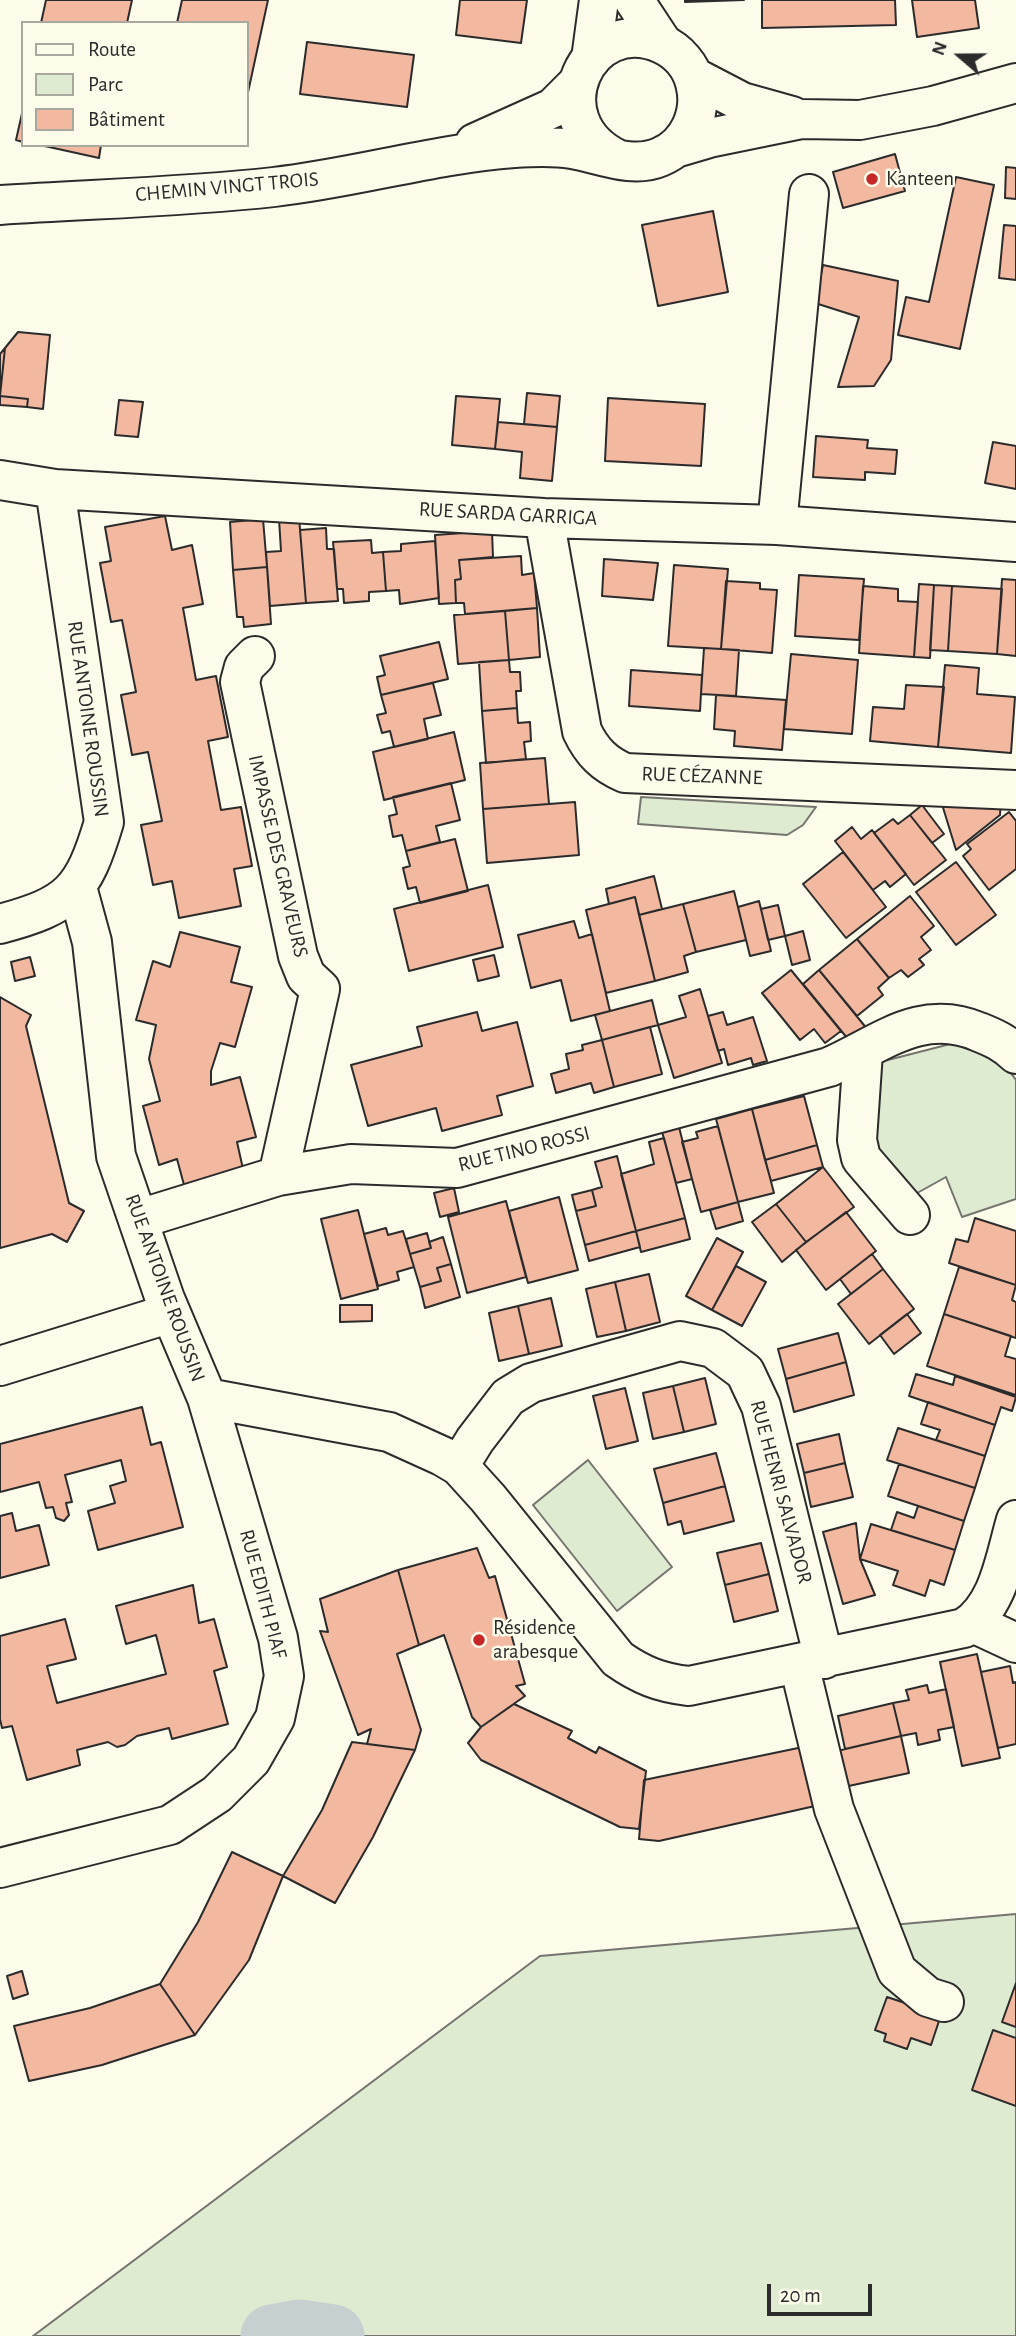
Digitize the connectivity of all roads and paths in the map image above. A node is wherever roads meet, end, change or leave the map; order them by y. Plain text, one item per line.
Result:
1 (599, 0) edge
2 (635, 0) edge
3 (663, 44) junction
4 (584, 71) junction
5 (694, 77) junction
6 (1016, 83) edge
7 (803, 119) junction
8 (675, 148) junction
9 (451, 154) junction
10 (617, 159) junction
11 (809, 194) dead end
12 (0, 205) edge
13 (0, 480) edge
14 (55, 489) junction
15 (544, 517) junction
16 (777, 525) junction
17 (1016, 542) edge
18 (255, 656) dead end
19 (1016, 790) edge
20 (77, 887) junction
21 (0, 924) edge
22 (863, 1052) junction
23 (1016, 1054) edge
24 (278, 1177) junction
25 (910, 1215) dead end
26 (139, 1219) junction
27 (171, 1313) junction
28 (0, 1366) edge
29 (207, 1398) junction
30 (459, 1466) junction
31 (1016, 1520) edge
32 (973, 1623) junction
33 (1016, 1643) edge
34 (812, 1661) junction
35 (0, 1868) edge
36 (944, 2002) dead end

1 - 4 street
2 - 3 street
3 - 4 street, CHEMIN VINGT TROIS
3 - 5 street, CHEMIN VINGT TROIS
4 - 9 street, CHEMIN VINGT TROIS
4 - 10 street
5 - 7 street, CHEMIN VINGT TROIS
5 - 8 street
6 - 7 street, CHEMIN VINGT TROIS
7 - 8 street, CHEMIN VINGT TROIS
8 - 10 street, CHEMIN VINGT TROIS
9 - 10 street, CHEMIN VINGT TROIS
9 - 12 street, CHEMIN VINGT TROIS
11 - 16 street
13 - 14 street, RUE SARDA GARRIGA
14 - 15 street, RUE SARDA GARRIGA
14 - 20 street, RUE ANTOINE ROUSSIN
15 - 16 street, RUE SARDA GARRIGA
15 - 19 street, RUE CÉZANNE
16 - 17 street, RUE SARDA GARRIGA
18 - 24 street, IMPASSE DES GRAVEURS
20 - 21 street
20 - 26 street, RUE ANTOINE ROUSSIN
22 - 23 street, RUE TINO ROSSI
22 - 24 street, RUE TINO ROSSI
22 - 25 street
24 - 26 street, RUE TINO ROSSI
26 - 27 street, RUE ANTOINE ROUSSIN
27 - 28 street
27 - 29 street, RUE ANTOINE ROUSSIN
29 - 30 street, RUE ANTOINE ROUSSIN
29 - 35 street, RUE EDITH PIAF
30 - 34 street, RUE ANTOINE ROUSSIN
30 - 34 street, RUE HENRI SALVADOR
31 - 32 street
32 - 33 street
32 - 34 street, RUE ANTOINE ROUSSIN
34 - 36 street

